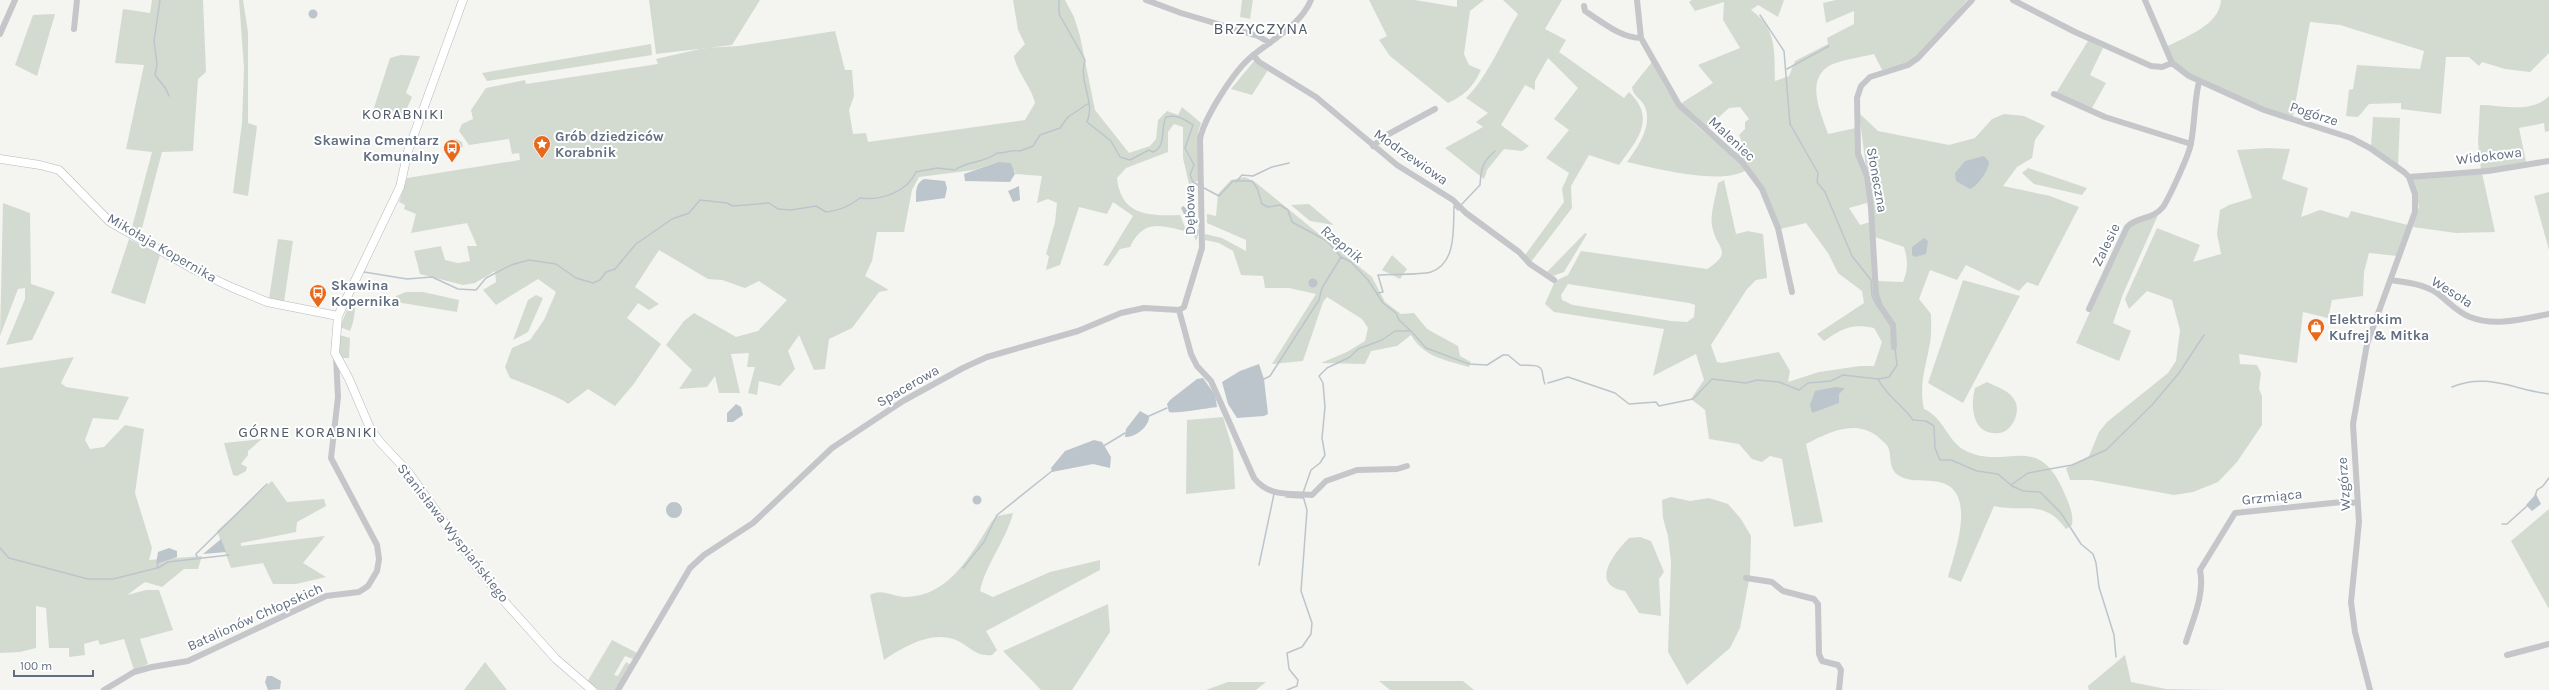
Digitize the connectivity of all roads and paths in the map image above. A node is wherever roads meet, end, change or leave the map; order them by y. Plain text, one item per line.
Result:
1 (15, 0) edge
2 (77, 0) edge
3 (463, 0) edge
4 (1146, 0) edge
5 (1311, 0) edge
6 (1637, 0) edge
7 (1972, 0) edge
8 (2013, 0) edge
9 (2145, 0) edge
10 (1584, 6) dead end
11 (74, 29) dead end
12 (0, 34) edge
13 (1641, 38) junction
14 (1270, 43) junction
15 (1253, 55) junction
16 (2172, 63) junction
17 (2199, 82) junction
18 (2054, 94) dead end
19 (1435, 109) dead end
20 (2191, 144) junction
21 (1373, 146) junction
22 (0, 159) edge
23 (2549, 162) edge
24 (2409, 177) junction
25 (1554, 280) dead end
26 (2390, 280) junction
27 (1792, 292) dead end
28 (2089, 309) dead end
29 (1179, 310) junction
30 (2549, 314) edge
31 (338, 316) junction
32 (1894, 347) dead end
33 (336, 357) junction
34 (1407, 466) dead end
35 (2358, 503) junction
36 (1746, 578) dead end
37 (2186, 642) dead end
38 (2549, 644) edge
39 (2507, 655) dead end
40 (104, 690) edge
41 (592, 690) edge
42 (618, 690) edge
43 (1839, 690) edge
44 (2370, 690) edge

1 - 12 street
2 - 11 street
3 - 31 street, Stanisława Wyspiańskiego
4 - 14 street
5 - 14 street, Dębowa
6 - 13 street
7 - 32 street, Słoneczna
8 - 16 street
9 - 16 street
10 - 13 street
13 - 27 street, Maleniec
14 - 15 street, Dębowa
15 - 21 street, Modrzewiowa
15 - 29 street, Dębowa
16 - 17 street, Pogórze
17 - 20 street, Zalesie
17 - 24 street, Pogórze
18 - 20 street
19 - 21 street
20 - 28 street, Zalesie
21 - 25 street, Modrzewiowa
22 - 31 street, Mikołaja Kopernika
23 - 24 street, Widokowa
24 - 26 street
26 - 30 street, Wesoła
26 - 35 street, Wzgórze
29 - 34 street
29 - 42 street, Spacerowa
31 - 33 street, Stanisława Wyspiańskiego
33 - 40 street, Batalionów Chłopskich
33 - 41 street, Stanisława Wyspiańskiego
35 - 37 street, Grzmiąca
35 - 44 street, Wzgórze
36 - 43 street
38 - 39 street

